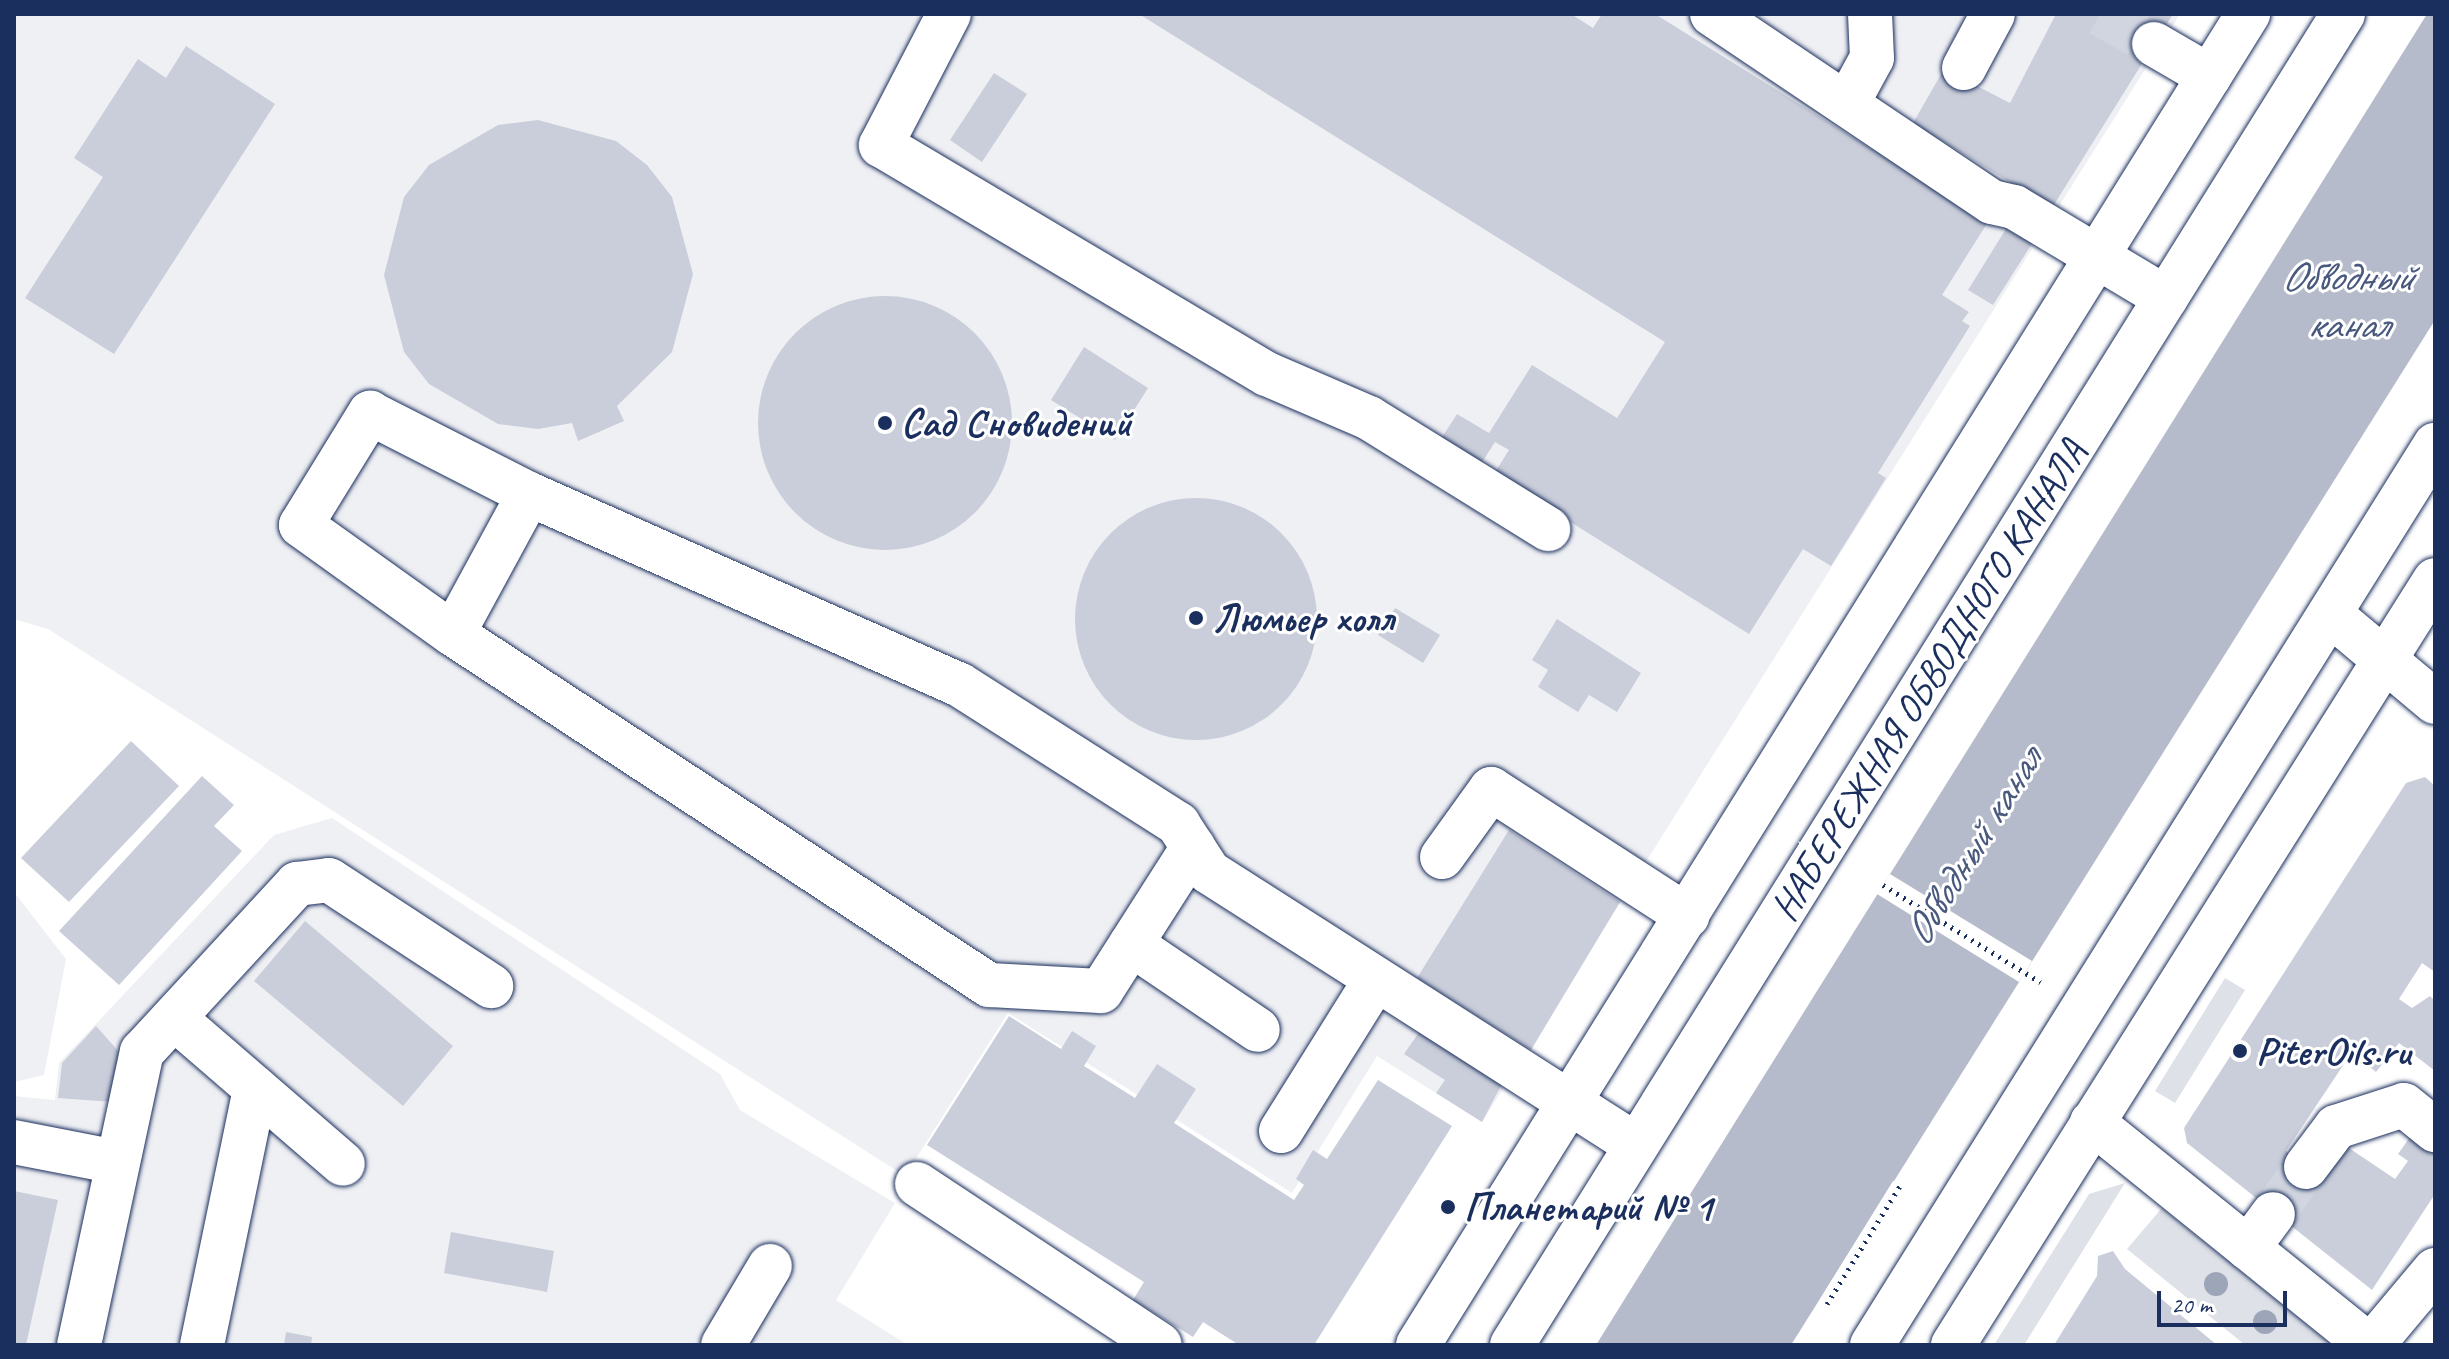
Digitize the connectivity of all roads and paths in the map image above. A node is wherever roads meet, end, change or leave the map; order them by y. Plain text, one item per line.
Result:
1 (949, 14) edge
2 (1712, 14) edge
3 (1870, 14) edge
4 (1993, 14) edge
5 (2248, 14) edge
6 (2343, 14) edge
7 (2154, 44) tunnel mouth
8 (1964, 68) dead end
9 (2209, 76) junction
10 (1847, 104) junction
11 (2097, 256) junction
12 (2166, 298) junction
13 (2435, 445) edge
14 (529, 494) junction
15 (1548, 529) dead end
16 (2435, 580) edge
17 (2330, 614) junction
18 (453, 634) junction
19 (2385, 660) junction
20 (2435, 702) edge
21 (1193, 847) junction
22 (1442, 857) dead end
23 (1883, 885) dead end
24 (1687, 916) junction
25 (1131, 944) junction
26 (1374, 982) junction
27 (2040, 982) dead end
28 (491, 986) dead end
29 (174, 1018) junction
30 (1258, 1030) dead end
31 (255, 1088) junction
32 (1567, 1103) junction
33 (2092, 1122) junction
34 (2435, 1130) edge
35 (1281, 1131) dead end
36 (14, 1142) edge
37 (1636, 1145) junction
38 (117, 1162) junction
39 (343, 1164) dead end
40 (2306, 1167) tunnel mouth
41 (917, 1184) dead end
42 (1900, 1186) dead end
43 (770, 1266) dead end
44 (2435, 1270) edge
45 (1827, 1304) dead end
46 (79, 1345) edge
47 (202, 1345) edge
48 (723, 1345) edge
49 (1160, 1345) edge
50 (1418, 1345) edge
51 (1512, 1345) edge
52 (1872, 1345) edge
53 (1953, 1345) edge
54 (2370, 1345) edge

1 - 15 main road
2 - 10 main road
3 - 10 main road
4 - 8 main road
5 - 9 main road, НАБЕРЕЖНАЯ ОБВОДНОГО КАНАЛА
6 - 12 main road, НАБЕРЕЖНАЯ ОБВОДНОГО КАНАЛА
7 - 9 main road
9 - 11 main road, НАБЕРЕЖНАЯ ОБВОДНОГО КАНАЛА
10 - 11 main road
11 - 12 main road
11 - 24 main road, НАБЕРЕЖНАЯ ОБВОДНОГО КАНАЛА
12 - 37 main road, НАБЕРЕЖНАЯ ОБВОДНОГО КАНАЛА
13 - 17 main road
14 - 18 main road
14 - 18 main road
14 - 21 main road
16 - 19 main road
17 - 19 main road
17 - 52 main road
18 - 25 main road
19 - 20 main road
19 - 33 main road
21 - 25 main road
21 - 26 main road
22 - 24 main road
23 - 27 path
24 - 32 main road, НАБЕРЕЖНАЯ ОБВОДНОГО КАНАЛА
25 - 30 main road
26 - 32 main road
26 - 35 main road
28 - 29 main road
29 - 31 main road
29 - 38 main road
31 - 39 main road
31 - 47 main road
32 - 37 main road
32 - 50 main road, НАБЕРЕЖНАЯ ОБВОДНОГО КАНАЛА
33 - 53 main road
33 - 54 main road
34 - 40 main road
36 - 38 main road
37 - 51 main road, НАБЕРЕЖНАЯ ОБВОДНОГО КАНАЛА
38 - 46 main road
41 - 49 main road
42 - 45 path
43 - 48 main road
44 - 54 main road

